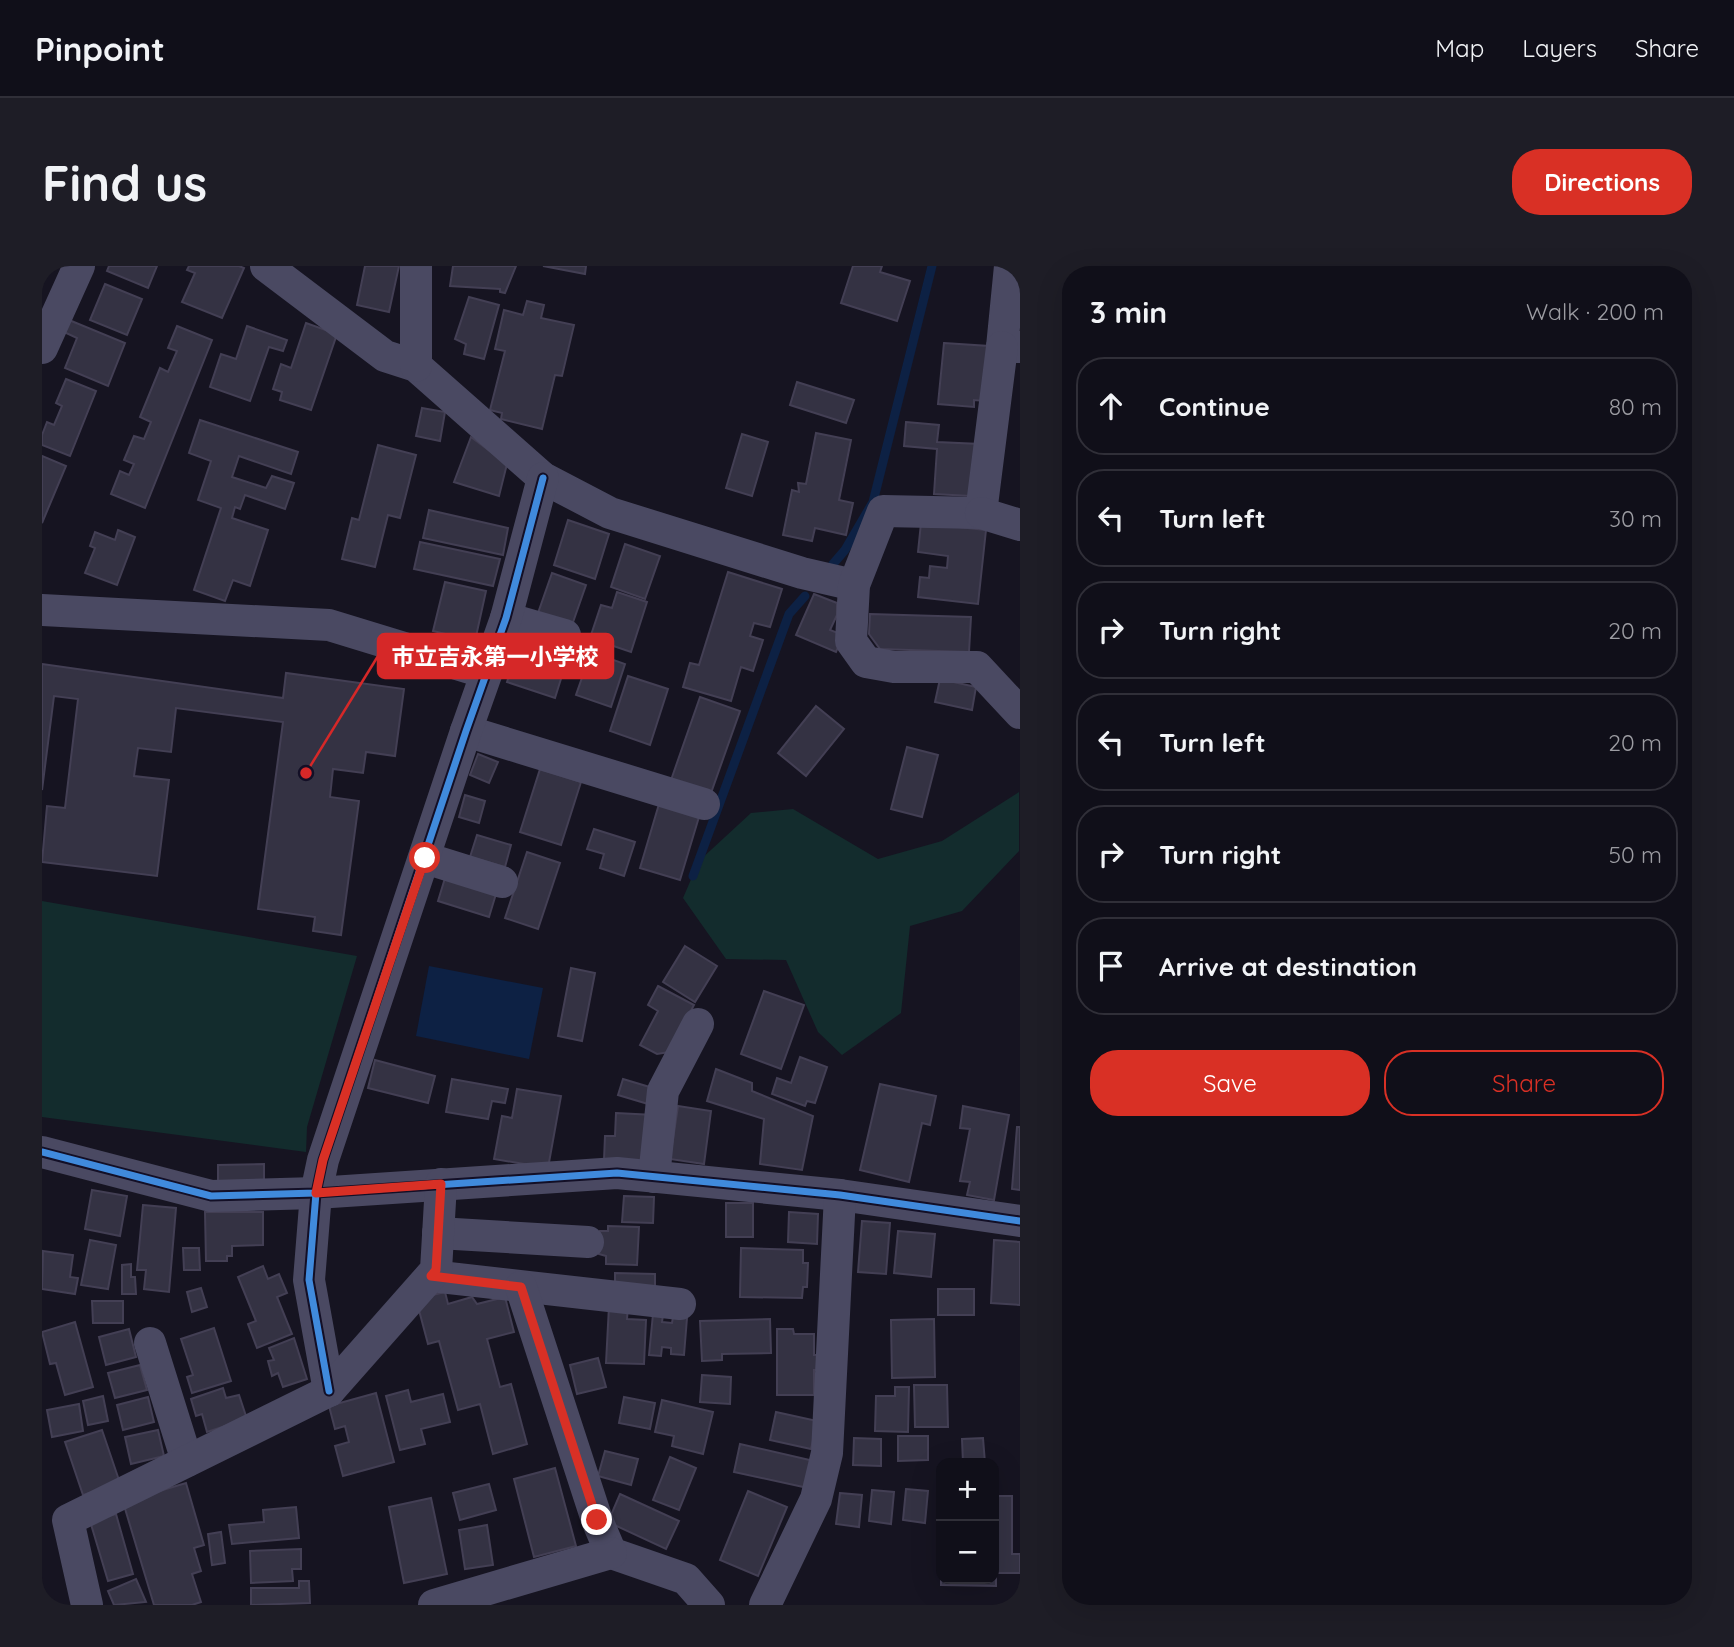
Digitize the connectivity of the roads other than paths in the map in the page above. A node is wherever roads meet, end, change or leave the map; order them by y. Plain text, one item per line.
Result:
1 (79, 266) edge
2 (266, 266) edge
3 (416, 266) edge
4 (1010, 266) edge
5 (1011, 347) edge
6 (42, 348) edge
7 (416, 366) junction
8 (542, 478) junction
9 (981, 513) junction
10 (1020, 526) edge
11 (829, 579) junction
12 (42, 610) edge
13 (506, 618) junction
14 (565, 635) dead end
15 (486, 673) junction
16 (1020, 713) edge
17 (466, 731) junction
18 (704, 804) dead end
19 (425, 858) junction
20 (502, 882) dead end
21 (698, 1024) dead end
22 (42, 1152) edge
23 (654, 1177) junction
24 (441, 1184) junction
25 (316, 1193) junction
26 (840, 1195) junction
27 (1020, 1221) edge
28 (438, 1233) junction
29 (588, 1242) dead end
30 (431, 1276) junction
31 (521, 1287) junction
32 (680, 1304) dead end
33 (150, 1343) dead end
34 (329, 1391) junction
35 (187, 1461) junction
36 (55, 1520) edge
37 (611, 1553) junction
38 (87, 1605) edge
39 (434, 1605) edge
40 (709, 1605) edge
41 (765, 1605) edge

1 - 6 street
2 - 7 street
3 - 7 street
4 - 5 street
5 - 9 street
7 - 8 street
8 - 11 street
8 - 13 street
9 - 10 street
9 - 11 street
11 - 16 street
12 - 15 street
13 - 14 street
13 - 15 street
15 - 17 street
17 - 18 street
17 - 19 street
19 - 20 street
19 - 25 street
21 - 23 street
22 - 25 street
23 - 24 street
23 - 26 street
24 - 25 street
24 - 28 street
25 - 34 street
26 - 27 street
26 - 41 street
28 - 29 street
28 - 30 street
30 - 31 street
30 - 34 street
31 - 32 street
31 - 37 street
33 - 35 street
34 - 35 street
35 - 36 street
36 - 38 street
37 - 39 street
37 - 40 street

